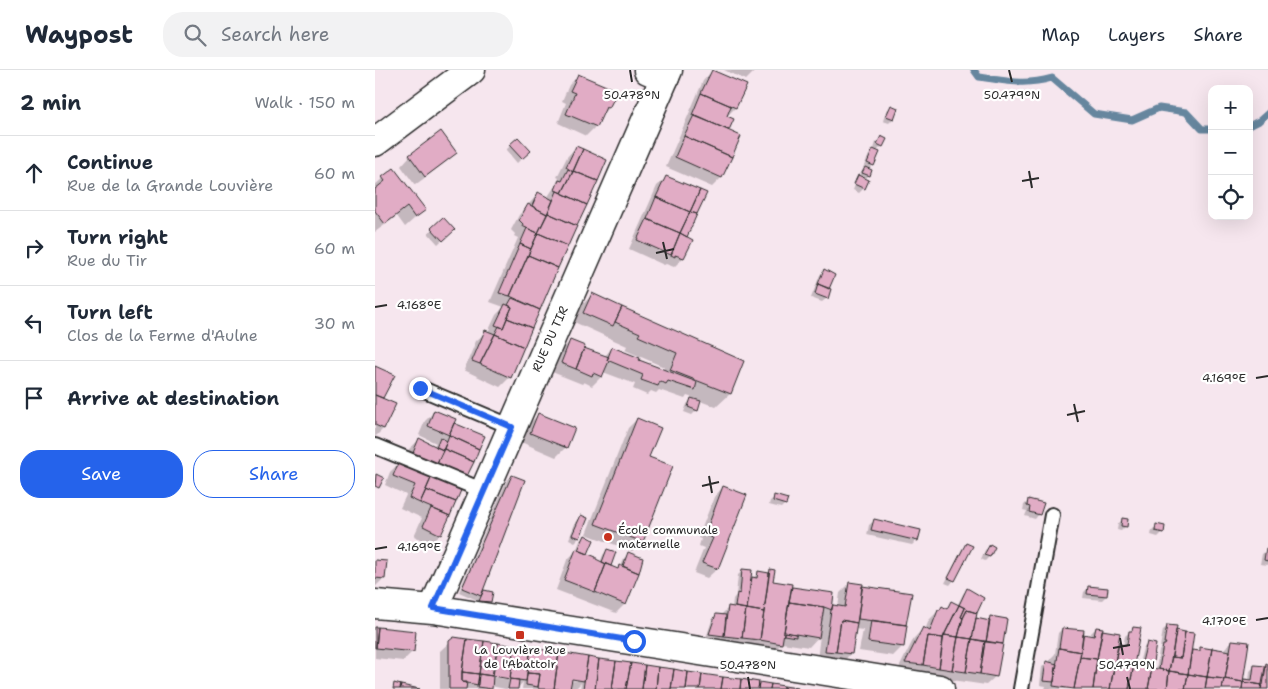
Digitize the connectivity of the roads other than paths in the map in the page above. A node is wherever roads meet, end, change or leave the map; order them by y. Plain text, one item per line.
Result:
1 (471, 70) edge
2 (660, 72) edge
3 (375, 142) edge
4 (420, 388) dead end
5 (512, 427) junction
6 (376, 449) edge
7 (484, 491) junction
8 (1053, 515) dead end
9 (375, 604) edge
10 (433, 608) junction
11 (940, 689) edge
12 (1021, 689) edge

1 - 3 main road
2 - 5 main road, RUE DU TIR
4 - 5 lane
5 - 7 main road, RUE DU TIR
6 - 7 lane
7 - 10 main road, RUE DU TIR
8 - 12 lane
9 - 10 main road
10 - 11 main road

